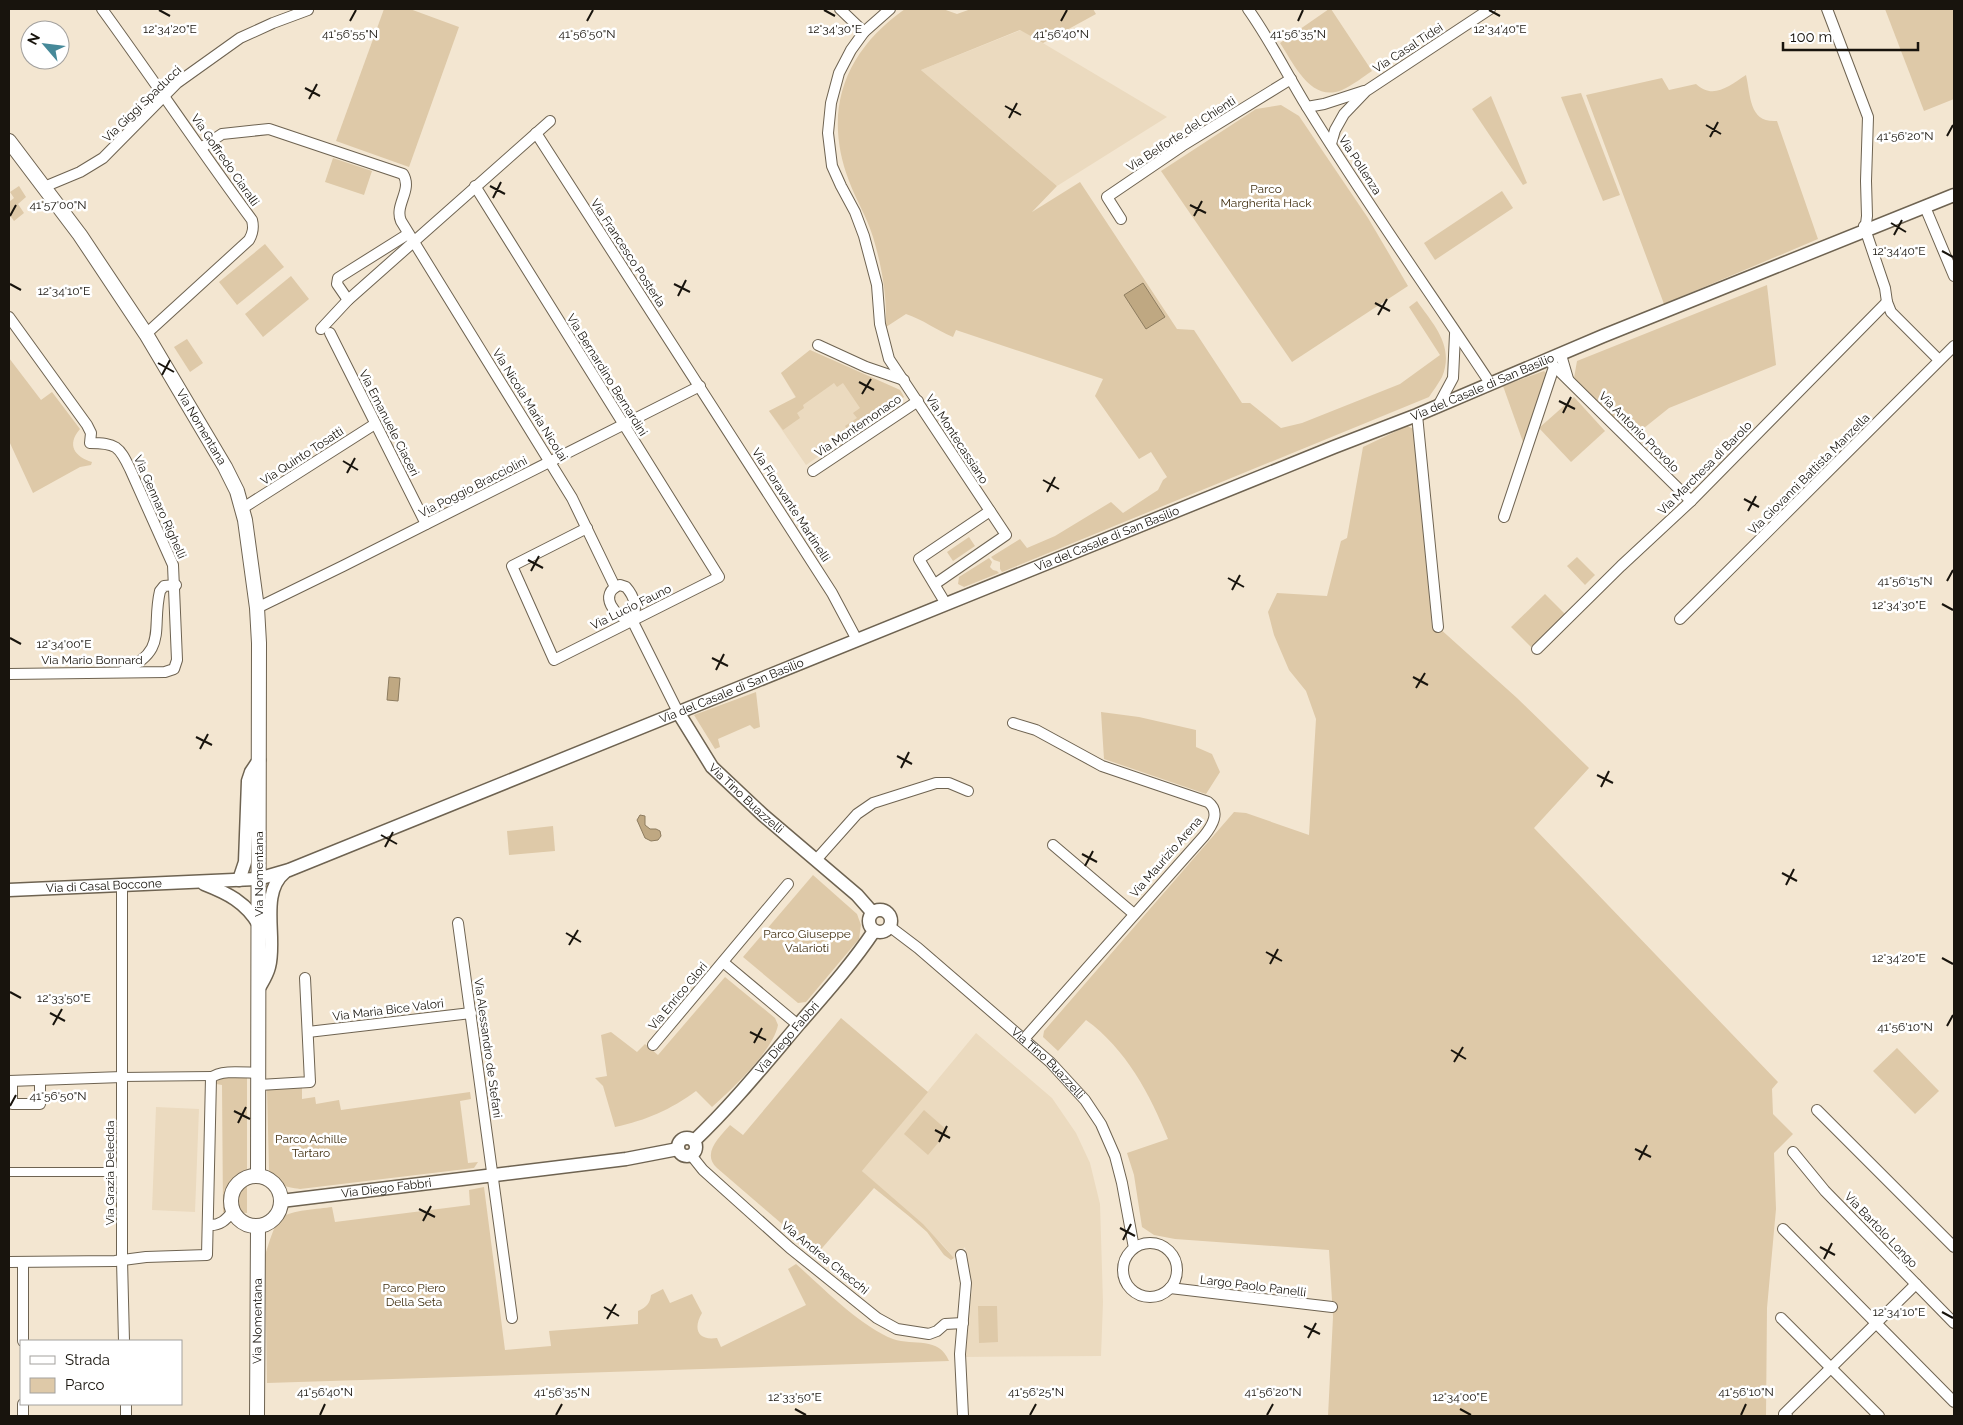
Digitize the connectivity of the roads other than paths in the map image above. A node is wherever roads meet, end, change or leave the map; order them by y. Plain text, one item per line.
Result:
1 (102, 9) edge
2 (840, 9) edge
3 (890, 9) edge
4 (1248, 9) edge
5 (1490, 9) edge
6 (1827, 9) edge
7 (308, 10) dead end
8 (864, 32) junction
9 (1291, 79) junction
10 (1366, 91) junction
11 (165, 95) junction
12 (1307, 107) junction
13 (550, 121) dead end
14 (536, 134) junction
15 (9, 141) edge
16 (1331, 144) junction
17 (201, 148) junction
18 (475, 186) junction
19 (44, 187) junction
20 (1954, 195) edge
21 (1925, 207) junction
22 (1121, 218) dead end
23 (1865, 232) junction
24 (411, 238) junction
25 (1954, 276) edge
26 (348, 300) junction
27 (1887, 302) junction
28 (9, 317) edge
29 (1455, 333) junction
30 (146, 334) junction
31 (818, 345) dead end
32 (1954, 346) edge
33 (1561, 355) junction
34 (1939, 360) junction
35 (1551, 364) junction
36 (904, 380) junction
37 (1568, 380) junction
38 (1490, 384) junction
39 (700, 386) junction
40 (918, 401) junction
41 (1438, 406) junction
42 (1417, 415) junction
43 (374, 424) junction
44 (624, 425) junction
45 (551, 462) junction
46 (813, 471) dead end
47 (1691, 502) junction
48 (243, 508) junction
49 (990, 512) junction
50 (1504, 517) dead end
51 (426, 524) junction
52 (588, 528) junction
53 (719, 577) joint
54 (935, 584) junction
55 (176, 585) junction
56 (615, 587) junction
57 (946, 604) junction
58 (257, 608) junction
59 (1680, 619) dead end
60 (632, 620) junction
61 (1438, 627) dead end
62 (857, 640) junction
63 (1538, 649) dead end
64 (174, 669) joint
65 (118, 673) junction
66 (9, 674) edge
67 (678, 712) junction
68 (1014, 723) dead end
69 (259, 760) junction
70 (968, 791) dead end
71 (1053, 845) dead end
72 (816, 860) junction
73 (285, 872) junction
74 (258, 879) junction
75 (239, 880) junction
76 (199, 882) junction
77 (788, 884) dead end
78 (122, 885) junction
79 (9, 890) edge
80 (872, 912) junction
81 (1134, 914) junction
82 (458, 923) dead end
83 (259, 925) junction
84 (889, 926) junction
85 (874, 931) junction
86 (723, 962) junction
87 (305, 978) dead end
88 (258, 988) junction
89 (470, 1013) junction
90 (798, 1025) junction
91 (308, 1032) junction
92 (1024, 1039) junction
93 (653, 1045) dead end
94 (212, 1076) junction
95 (122, 1078) junction
96 (259, 1079) junction
97 (40, 1080) junction
98 (10, 1081) edge
99 (1817, 1110) dead end
100 (694, 1141) junction
101 (678, 1149) junction
102 (1793, 1152) dead end
103 (691, 1155) junction
104 (9, 1172) edge
105 (122, 1172) junction
106 (258, 1176) junction
107 (492, 1176) junction
108 (281, 1201) junction
109 (233, 1211) junction
110 (208, 1226) junction
111 (258, 1226) junction
112 (1783, 1229) dead end
113 (1954, 1247) edge
114 (1134, 1248) junction
115 (962, 1255) dead end
116 (122, 1260) junction
117 (9, 1262) edge
118 (23, 1262) junction
119 (1916, 1284) junction
120 (1170, 1288) junction
121 (1332, 1308) dead end
122 (512, 1318) dead end
123 (1781, 1318) dead end
124 (1954, 1322) edge
125 (1877, 1323) junction
126 (963, 1324) junction
127 (23, 1340) edge
128 (124, 1340) edge
129 (1832, 1368) junction
130 (1954, 1402) edge
131 (1786, 1415) edge
132 (257, 1416) edge
133 (963, 1416) edge
134 (1879, 1416) edge

1 - 11 street, Via Goffredo Ciaralli
2 - 8 street
3 - 8 street, Via Montecassiano
4 - 9 street, Via Pollenza
5 - 10 street, Via Casal Tidei
6 - 23 street
7 - 11 street, Via Giggi Spaducci
8 - 36 street, Via Montecassiano
9 - 12 street, Via Pollenza
9 - 22 street, Via Belforte del Chienti
10 - 12 street, Via Casal Tidei
10 - 16 street, Via Casal Tidei
11 - 17 street, Via Goffredo Ciaralli
11 - 19 street, Via Giggi Spaducci
12 - 16 street, Via Pollenza
13 - 14 street
14 - 18 street
14 - 39 street, Via Francesco Posterla
15 - 19 main road, Via Nomentana
16 - 29 street, Via Pollenza
17 - 24 street, Via Nicola Maria Nicolai
17 - 30 street, Via Goffredo Ciaralli
18 - 24 street
18 - 44 street, Via Bernardino Bernardini
19 - 30 main road, Via Nomentana
20 - 21 street, Via del Casale di San Basilio
21 - 23 street, Via del Casale di San Basilio
21 - 25 street
23 - 27 street
23 - 33 street, Via del Casale di San Basilio
24 - 26 street
24 - 26 street
24 - 45 street, Via Nicola Maria Nicolai
26 - 43 street, Via Emanuele Ciaceri
27 - 34 street
27 - 47 street, Via Marchesa di Barolo
28 - 55 street, Via Gennaro Righelli
29 - 38 street, Via Pollenza
29 - 41 street
30 - 48 main road, Via Nomentana
31 - 36 street
32 - 34 street, Via Giovanni Battista Manzella
33 - 35 street, Via del Casale di San Basilio
33 - 37 street, Via Antonio Provolo
34 - 59 street, Via Giovanni Battista Manzella
35 - 37 street, Via Antonio Provolo
35 - 38 street, Via del Casale di San Basilio
35 - 50 street
36 - 40 street, Via Montecassiano
37 - 47 street, Via Antonio Provolo
38 - 41 street, Via del Casale di San Basilio
39 - 44 street, Via Poggio Bracciolini
39 - 62 street, Via Fioravante Martinelli
40 - 46 street, Via Montemonaco
40 - 49 street, Via Montecassiano
41 - 42 street, Via del Casale di San Basilio
42 - 57 street, Via del Casale di San Basilio
42 - 61 street
43 - 48 street, Via Quinto Tosatti
43 - 51 street, Via Emanuele Ciaceri
44 - 45 street, Via Poggio Bracciolini
44 - 53 street, Via Bernardino Bernardini
45 - 51 street, Via Poggio Bracciolini
45 - 52 street, Via Nicola Maria Nicolai
47 - 63 street, Via Marchesa di Barolo
48 - 58 main road, Via Nomentana
49 - 54 street, Via Montecassiano
49 - 54 street
51 - 58 street, Via Poggio Bracciolini
52 - 56 street, Via Nicola Maria Nicolai
52 - 60 street, Via Lucio Fauno
53 - 60 street, Via Lucio Fauno
54 - 57 street
55 - 64 street, Via Gennaro Righelli
55 - 65 street
56 - 60 street
56 - 60 street
57 - 62 street, Via del Casale di San Basilio
58 - 69 main road, Via Nomentana
60 - 67 street
62 - 67 street, Via del Casale di San Basilio
64 - 65 street, Via Mario Bonnard
65 - 66 street, Via Mario Bonnard
67 - 72 street, Via Tino Buazzelli
67 - 73 street, Via del Casale di San Basilio
68 - 81 street, Via Maurizio Arena
69 - 74 main road, Via Nomentana
69 - 75 street, Via Nomentana
70 - 72 street
71 - 81 street
72 - 80 street, Via Tino Buazzelli
73 - 74 street, Via del Casale di San Basilio
73 - 88 street, Via Nomentana
74 - 75 street, Via di Casal Boccone
74 - 83 main road, Via Nomentana
75 - 76 street, Via di Casal Boccone
76 - 78 street, Via di Casal Boccone
76 - 83 street, Via di Casal Boccone
77 - 86 street, Via Enrico Glori
78 - 79 street, Via di Casal Boccone
78 - 95 street, Via Grazia Deledda
80 - 84 street
80 - 85 street
81 - 92 street, Via Maurizio Arena
82 - 89 street, Via Alessandro de Stefani
83 - 88 main road, Via Nomentana
84 - 85 street
84 - 92 street, Via Tino Buazzelli
85 - 90 street, Via Diego Fabbri
86 - 90 street, Via Enrico Glori
86 - 93 street, Via Enrico Glori
87 - 91 street
88 - 96 main road, Via Nomentana
89 - 91 street, Via Maria Bice Valori
89 - 107 street, Via Alessandro de Stefani
90 - 100 street, Via Diego Fabbri
91 - 96 street
92 - 114 street, Via Tino Buazzelli
94 - 95 street
94 - 96 street
94 - 110 street
95 - 97 street
95 - 105 street, Via Grazia Deledda
96 - 106 main road, Via Nomentana
97 - 98 street
97 - 98 street
99 - 113 street
100 - 101 street
100 - 103 street
101 - 103 street
101 - 107 street, Via Diego Fabbri
102 - 119 street, Via Bartolo Longo
103 - 126 street, Via Andrea Checchi
104 - 105 street
105 - 116 street, Via Grazia Deledda
106 - 108 main road
106 - 109 main road
107 - 108 street, Via Diego Fabbri
107 - 122 street
108 - 111 main road
109 - 110 street
109 - 111 main road
110 - 116 street
111 - 132 main road, Via Nomentana
112 - 125 street
114 - 120 street
114 - 120 street, Largo Paolo Panelli
115 - 126 street
116 - 118 street
116 - 128 street, Via Grazia Deledda
117 - 118 street
118 - 127 street
119 - 124 street, Via Bartolo Longo
119 - 125 street
120 - 121 street, Largo Paolo Panelli
123 - 129 street
125 - 129 street
125 - 130 street
126 - 133 street
129 - 131 street
129 - 134 street

